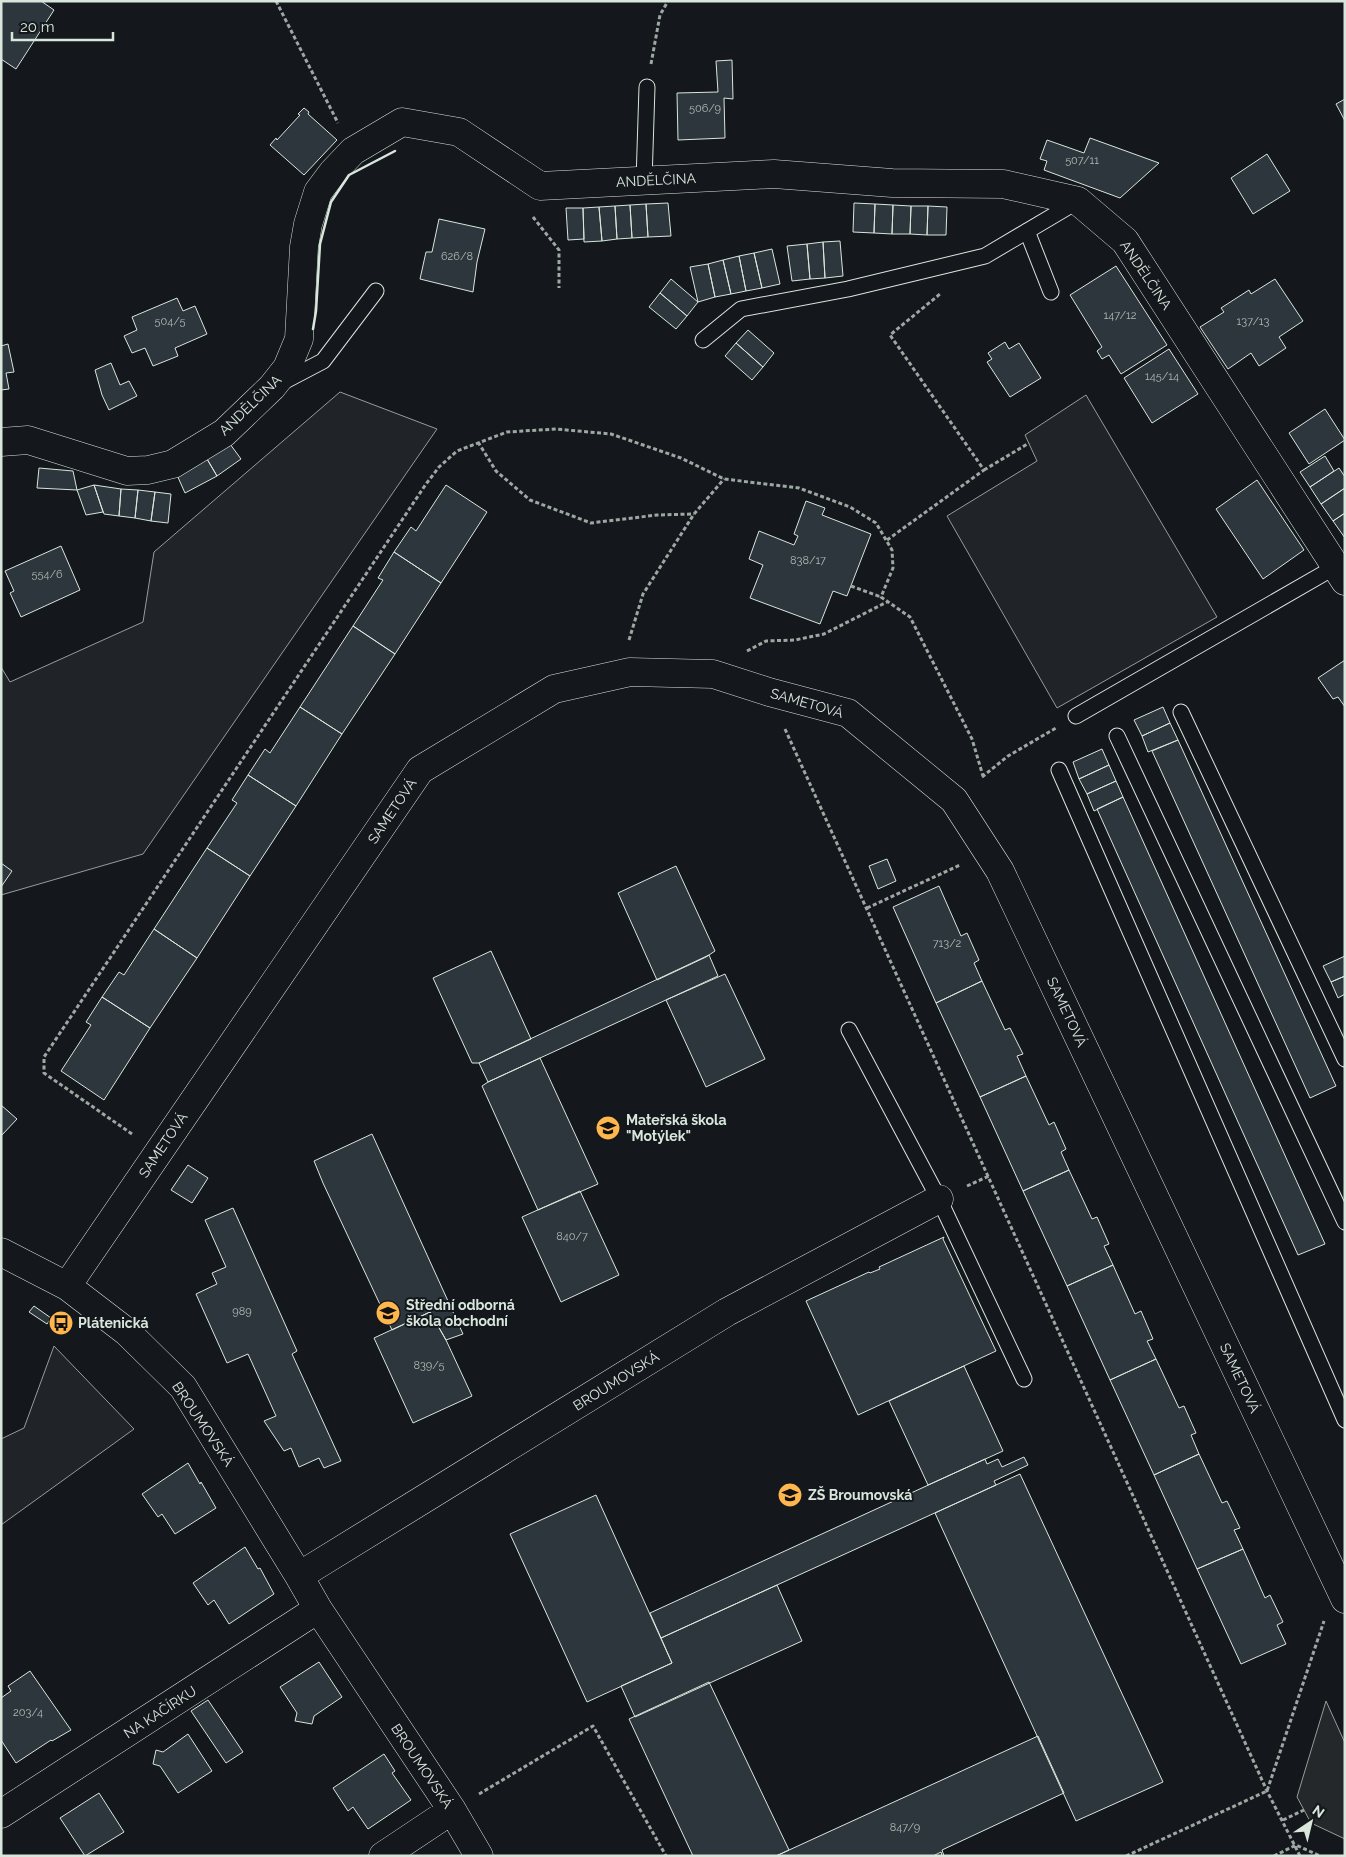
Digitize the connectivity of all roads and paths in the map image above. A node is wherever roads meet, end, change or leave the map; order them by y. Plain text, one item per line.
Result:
1 (276, 1) edge
2 (668, 1) edge
3 (647, 87) joint
4 (353, 151) junction
5 (644, 181) junction
6 (540, 186) junction
7 (1078, 201) junction
8 (1027, 231) junction
9 (559, 288) dead end
10 (376, 291) dead end
11 (1051, 292) dead end
12 (890, 336) dead end
13 (703, 340) dead end
14 (272, 387) junction
15 (1, 442) edge
16 (478, 442) junction
17 (1029, 443) dead end
18 (984, 470) junction
19 (724, 480) junction
20 (694, 514) junction
21 (887, 540) junction
22 (1340, 574) edge
23 (851, 586) dead end
24 (881, 597) junction
25 (887, 602) junction
26 (630, 672) junction
27 (736, 682) junction
28 (768, 692) junction
29 (1181, 712) dead end
30 (1076, 716) joint
31 (1118, 736) dead end
32 (1059, 770) dead end
33 (983, 776) junction
34 (954, 800) junction
35 (988, 852) junction
36 (867, 908) junction
37 (849, 1030) dead end
38 (1345, 1059) edge
39 (159, 1152) junction
40 (939, 1199) junction
41 (1345, 1222) edge
42 (1, 1252) edge
43 (67, 1286) junction
44 (1024, 1379) dead end
45 (1345, 1420) edge
46 (300, 1576) junction
47 (1341, 1591) edge
48 (318, 1609) junction
49 (1267, 1791) junction
50 (452, 1810) junction
51 (1304, 1810) dead end
52 (1, 1814) edge
53 (1283, 1820) junction
54 (1296, 1845) junction
55 (383, 1856) edge
56 (479, 1856) edge
57 (666, 1856) edge
58 (1126, 1856) edge
59 (1274, 1856) edge
60 (1300, 1856) edge
61 (1320, 1856) edge

1 - 4 path
2 - 3 path
3 - 5 lane
4 - 6 street, ANDĚLČINA
4 - 14 street, ANDĚLČINA
5 - 6 street, ANDĚLČINA
5 - 7 street, ANDĚLČINA
6 - 9 path
7 - 8 lane
7 - 22 street, ANDĚLČINA
8 - 11 lane
8 - 13 lane
10 - 14 lane
12 - 18 path
14 - 15 street, ANDĚLČINA
16 - 19 path
16 - 20 path
16 - 39 path
17 - 18 path
18 - 21 path
19 - 20 path
19 - 21 path
20 - 26 path
21 - 24 path
22 - 30 lane
23 - 24 path
24 - 25 path
25 - 27 path
25 - 33 path
26 - 27 street, SAMETOVÁ
26 - 39 street, SAMETOVÁ
27 - 28 street, SAMETOVÁ
28 - 34 street, SAMETOVÁ
28 - 36 path
29 - 38 lane
30 - 33 path
31 - 41 lane
32 - 45 lane
33 - 34 path
34 - 35 street, SAMETOVÁ
35 - 36 path
35 - 47 street, SAMETOVÁ
36 - 49 path
37 - 40 lane
39 - 43 street, SAMETOVÁ
40 - 44 lane
40 - 46 street, BROUMOVSKÁ
42 - 43 street, BROUMOVSKÁ
43 - 46 street, BROUMOVSKÁ
46 - 48 street, BROUMOVSKÁ
47 - 49 path
48 - 50 street, BROUMOVSKÁ
48 - 52 street, NA KAČÍRKU
49 - 53 path
49 - 58 path
50 - 55 street
50 - 56 street, BROUMOVSKÁ
50 - 57 path
51 - 53 path
53 - 54 path
54 - 59 path
54 - 60 path
54 - 61 path

